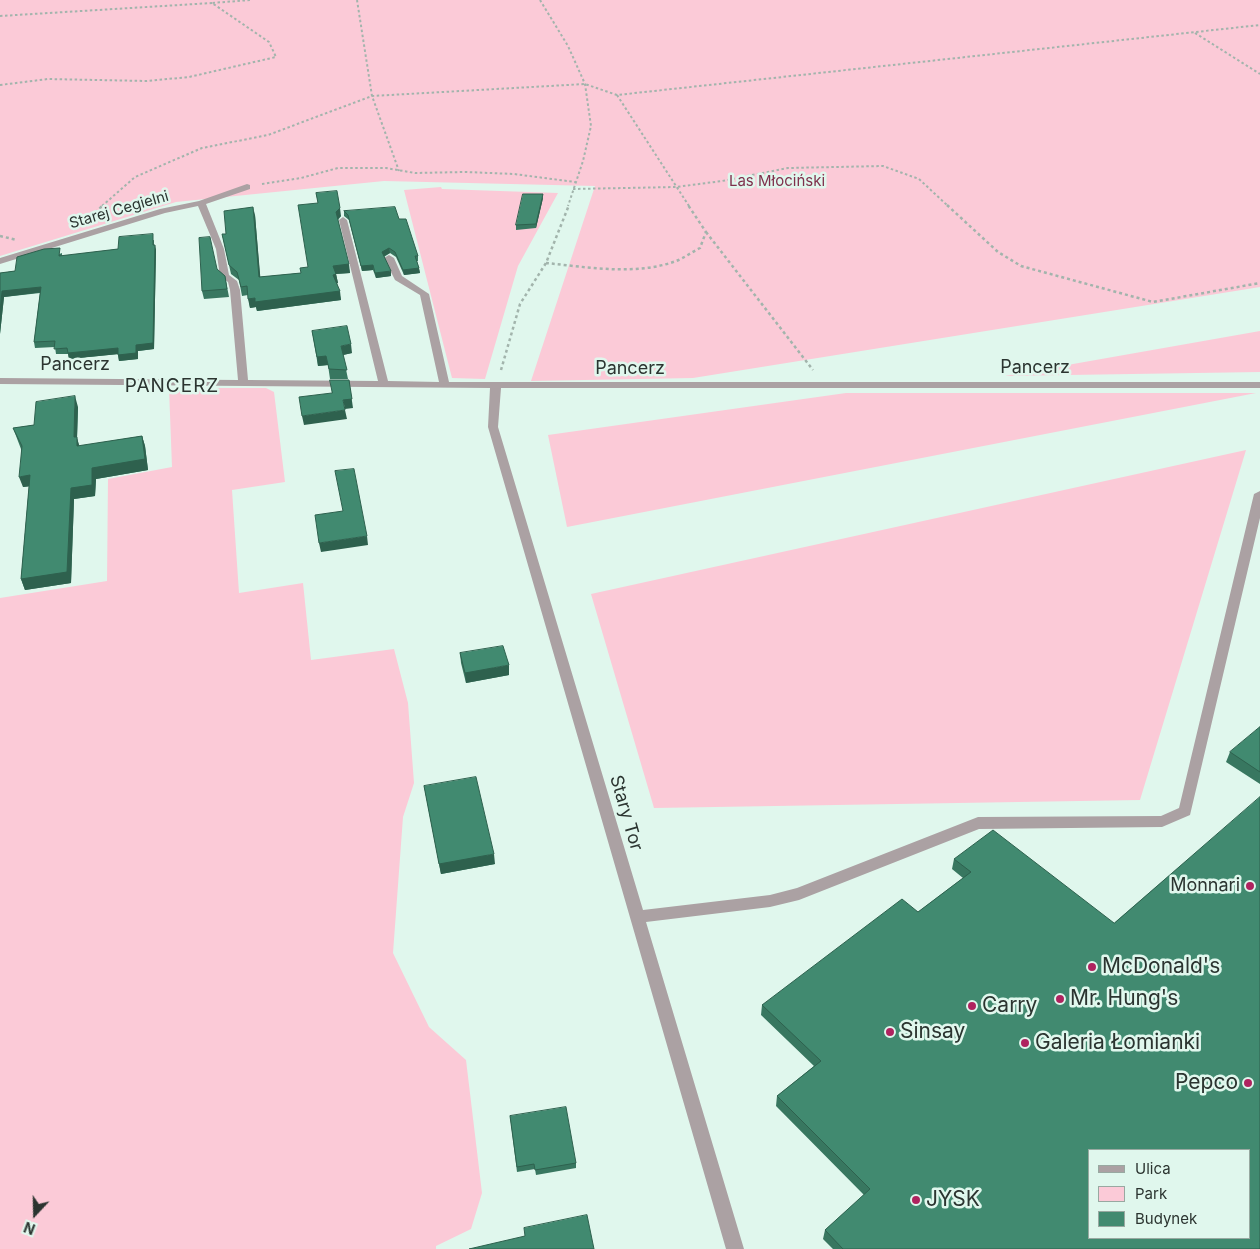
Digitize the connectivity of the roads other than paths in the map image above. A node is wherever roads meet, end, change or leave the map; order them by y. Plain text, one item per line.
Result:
1 (246, 187) road end
2 (201, 203) junction
3 (343, 220) edge
4 (388, 258) dead end
5 (0, 261) edge
6 (0, 380) edge
7 (243, 382) junction
8 (384, 384) junction
9 (445, 384) junction
10 (496, 385) junction
11 (1260, 385) edge
12 (1260, 494) edge
13 (636, 917) junction
14 (735, 1249) edge

1 - 2 street, Starej Cegielni
2 - 5 street, Starej Cegielni
2 - 7 street
3 - 8 street
4 - 9 street
6 - 7 street, Pancerz
7 - 8 street, Pancerz
8 - 9 street, Pancerz
9 - 10 street, Pancerz
10 - 11 street, Pancerz
10 - 13 street, Stary Tor
12 - 13 street
13 - 14 street, Stary Tor

